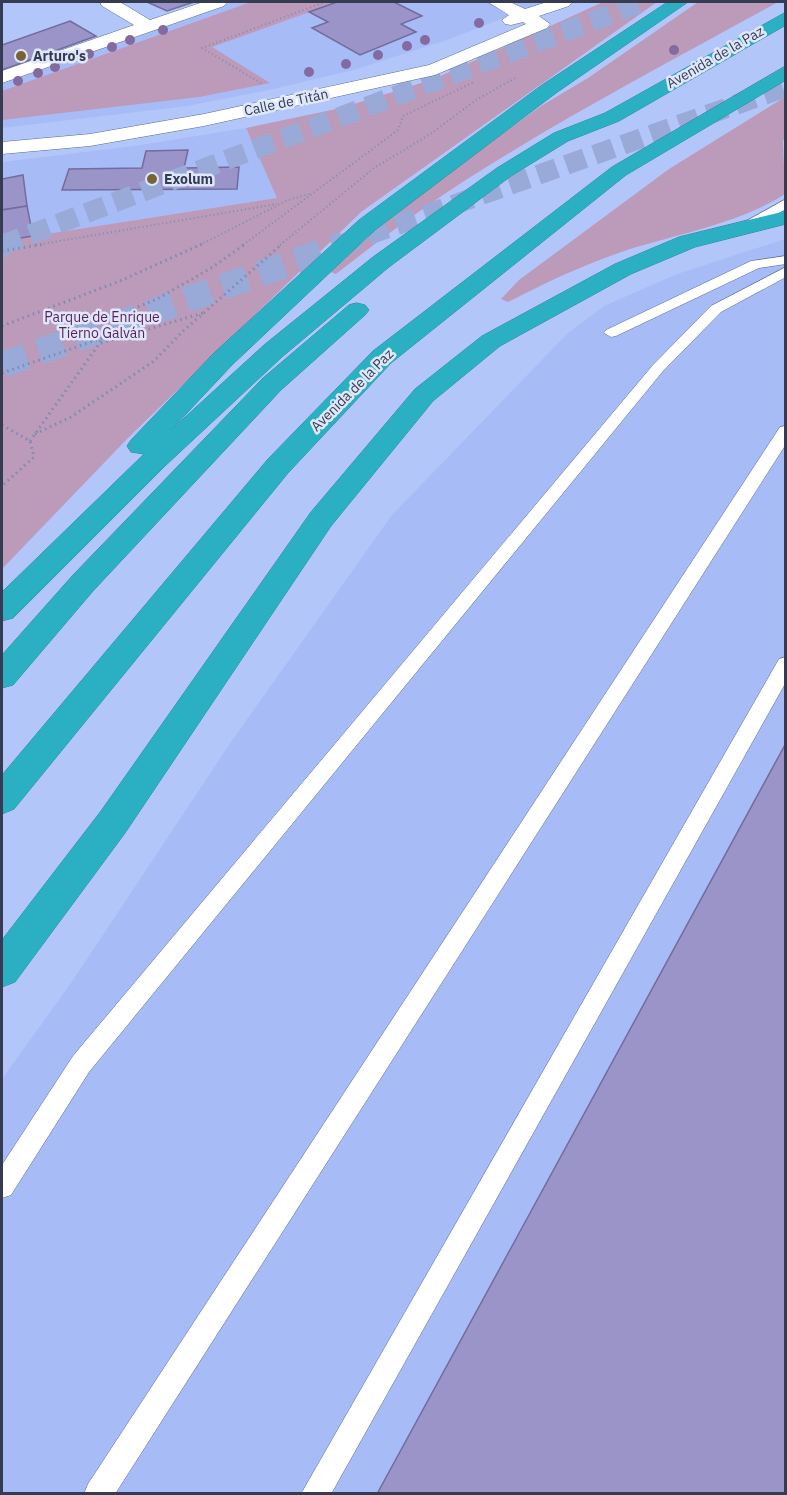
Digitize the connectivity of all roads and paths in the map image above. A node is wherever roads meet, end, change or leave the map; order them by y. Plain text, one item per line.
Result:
1 (108, 2) edge
2 (218, 2) edge
3 (325, 2) edge
4 (497, 2) edge
5 (566, 2) edge
6 (679, 2) edge
7 (523, 15) junction
8 (786, 17) edge
9 (148, 26) junction
10 (786, 72) edge
11 (520, 76) dead end
12 (2, 77) edge
13 (474, 82) dead end
14 (268, 87) dead end
15 (612, 117) junction
16 (2, 133) edge
17 (2, 148) edge
18 (313, 193) junction
19 (786, 203) edge
20 (281, 204) junction
21 (786, 217) edge
22 (741, 228) junction
23 (2, 251) edge
24 (786, 260) edge
25 (786, 270) edge
26 (204, 313) junction
27 (2, 326) edge
28 (611, 333) dead end
29 (105, 337) junction
30 (100, 344) junction
31 (2, 373) edge
32 (2, 425) edge
33 (786, 431) edge
34 (35, 434) junction
35 (30, 441) junction
36 (2, 486) edge
37 (5, 605) edge
38 (786, 664) edge
39 (2, 676) edge
40 (2, 799) edge
41 (2, 969) edge
42 (2, 1186) edge
43 (98, 1494) edge
44 (315, 1494) edge

1 - 9 street
2 - 9 street
3 - 14 path
4 - 7 street
5 - 7 street, Calle de Titán
6 - 37 highway
7 - 16 street, Calle de Titán
7 - 17 street, Calle de Titán
8 - 15 highway, Avenida de la Paz
9 - 12 street
10 - 40 highway, Avenida de la Paz
11 - 26 path
13 - 18 path
15 - 37 highway, Avenida de la Paz
15 - 39 highway
18 - 20 path
18 - 29 path
19 - 22 lane
20 - 23 path
20 - 27 path
21 - 22 highway
22 - 41 highway
24 - 28 lane
25 - 42 lane
26 - 30 path
26 - 34 path
29 - 30 path
29 - 31 path
30 - 34 path
32 - 35 path
33 - 43 lane
34 - 35 path
35 - 36 path
38 - 44 lane

